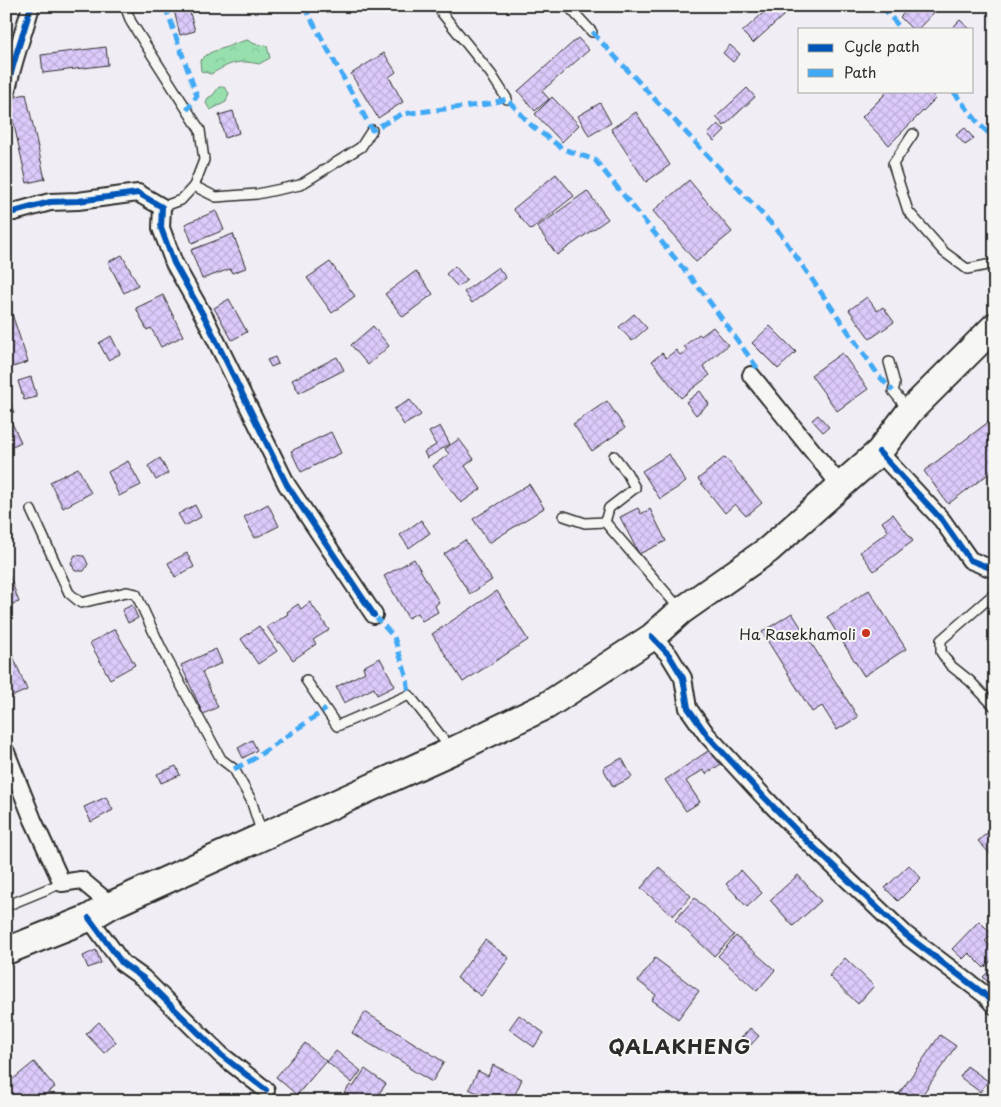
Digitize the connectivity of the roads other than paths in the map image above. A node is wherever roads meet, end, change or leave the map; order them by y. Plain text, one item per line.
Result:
1 (31, 6) edge
2 (125, 6) edge
3 (568, 6) edge
4 (441, 12) dead end
5 (592, 32) dead end
6 (6, 96) edge
7 (507, 99) dead end
8 (372, 130) dead end
9 (913, 134) dead end
10 (194, 186) junction
11 (162, 208) junction
12 (6, 212) edge
13 (995, 265) edge
14 (995, 326) edge
15 (889, 362) dead end
16 (754, 372) dead end
17 (910, 411) junction
18 (878, 452) junction
19 (614, 456) dead end
20 (840, 485) junction
21 (31, 510) dead end
22 (564, 516) dead end
23 (605, 522) junction
24 (995, 570) edge
25 (995, 593) edge
26 (681, 611) junction
27 (374, 615) dead end
28 (652, 637) junction
29 (306, 680) dead end
30 (995, 707) edge
31 (452, 751) junction
32 (6, 752) edge
33 (263, 837) junction
34 (62, 883) junction
35 (6, 906) edge
36 (100, 911) junction
37 (6, 951) edge
38 (995, 1006) edge
39 (266, 1090) dead end

1 - 6 street
2 - 10 lane
3 - 5 lane
4 - 7 lane
8 - 10 lane
9 - 13 lane
10 - 11 lane
11 - 12 street
11 - 27 street
14 - 17 main road
15 - 17 lane
16 - 20 street
17 - 18 main road
18 - 20 main road
18 - 24 street
19 - 23 lane
20 - 26 main road
21 - 33 lane
22 - 23 lane
23 - 26 lane
25 - 30 lane
26 - 28 main road
28 - 31 main road
28 - 38 street
29 - 31 lane
31 - 33 main road
32 - 34 street
33 - 36 main road
34 - 35 lane
34 - 36 street
36 - 37 main road
36 - 39 street

